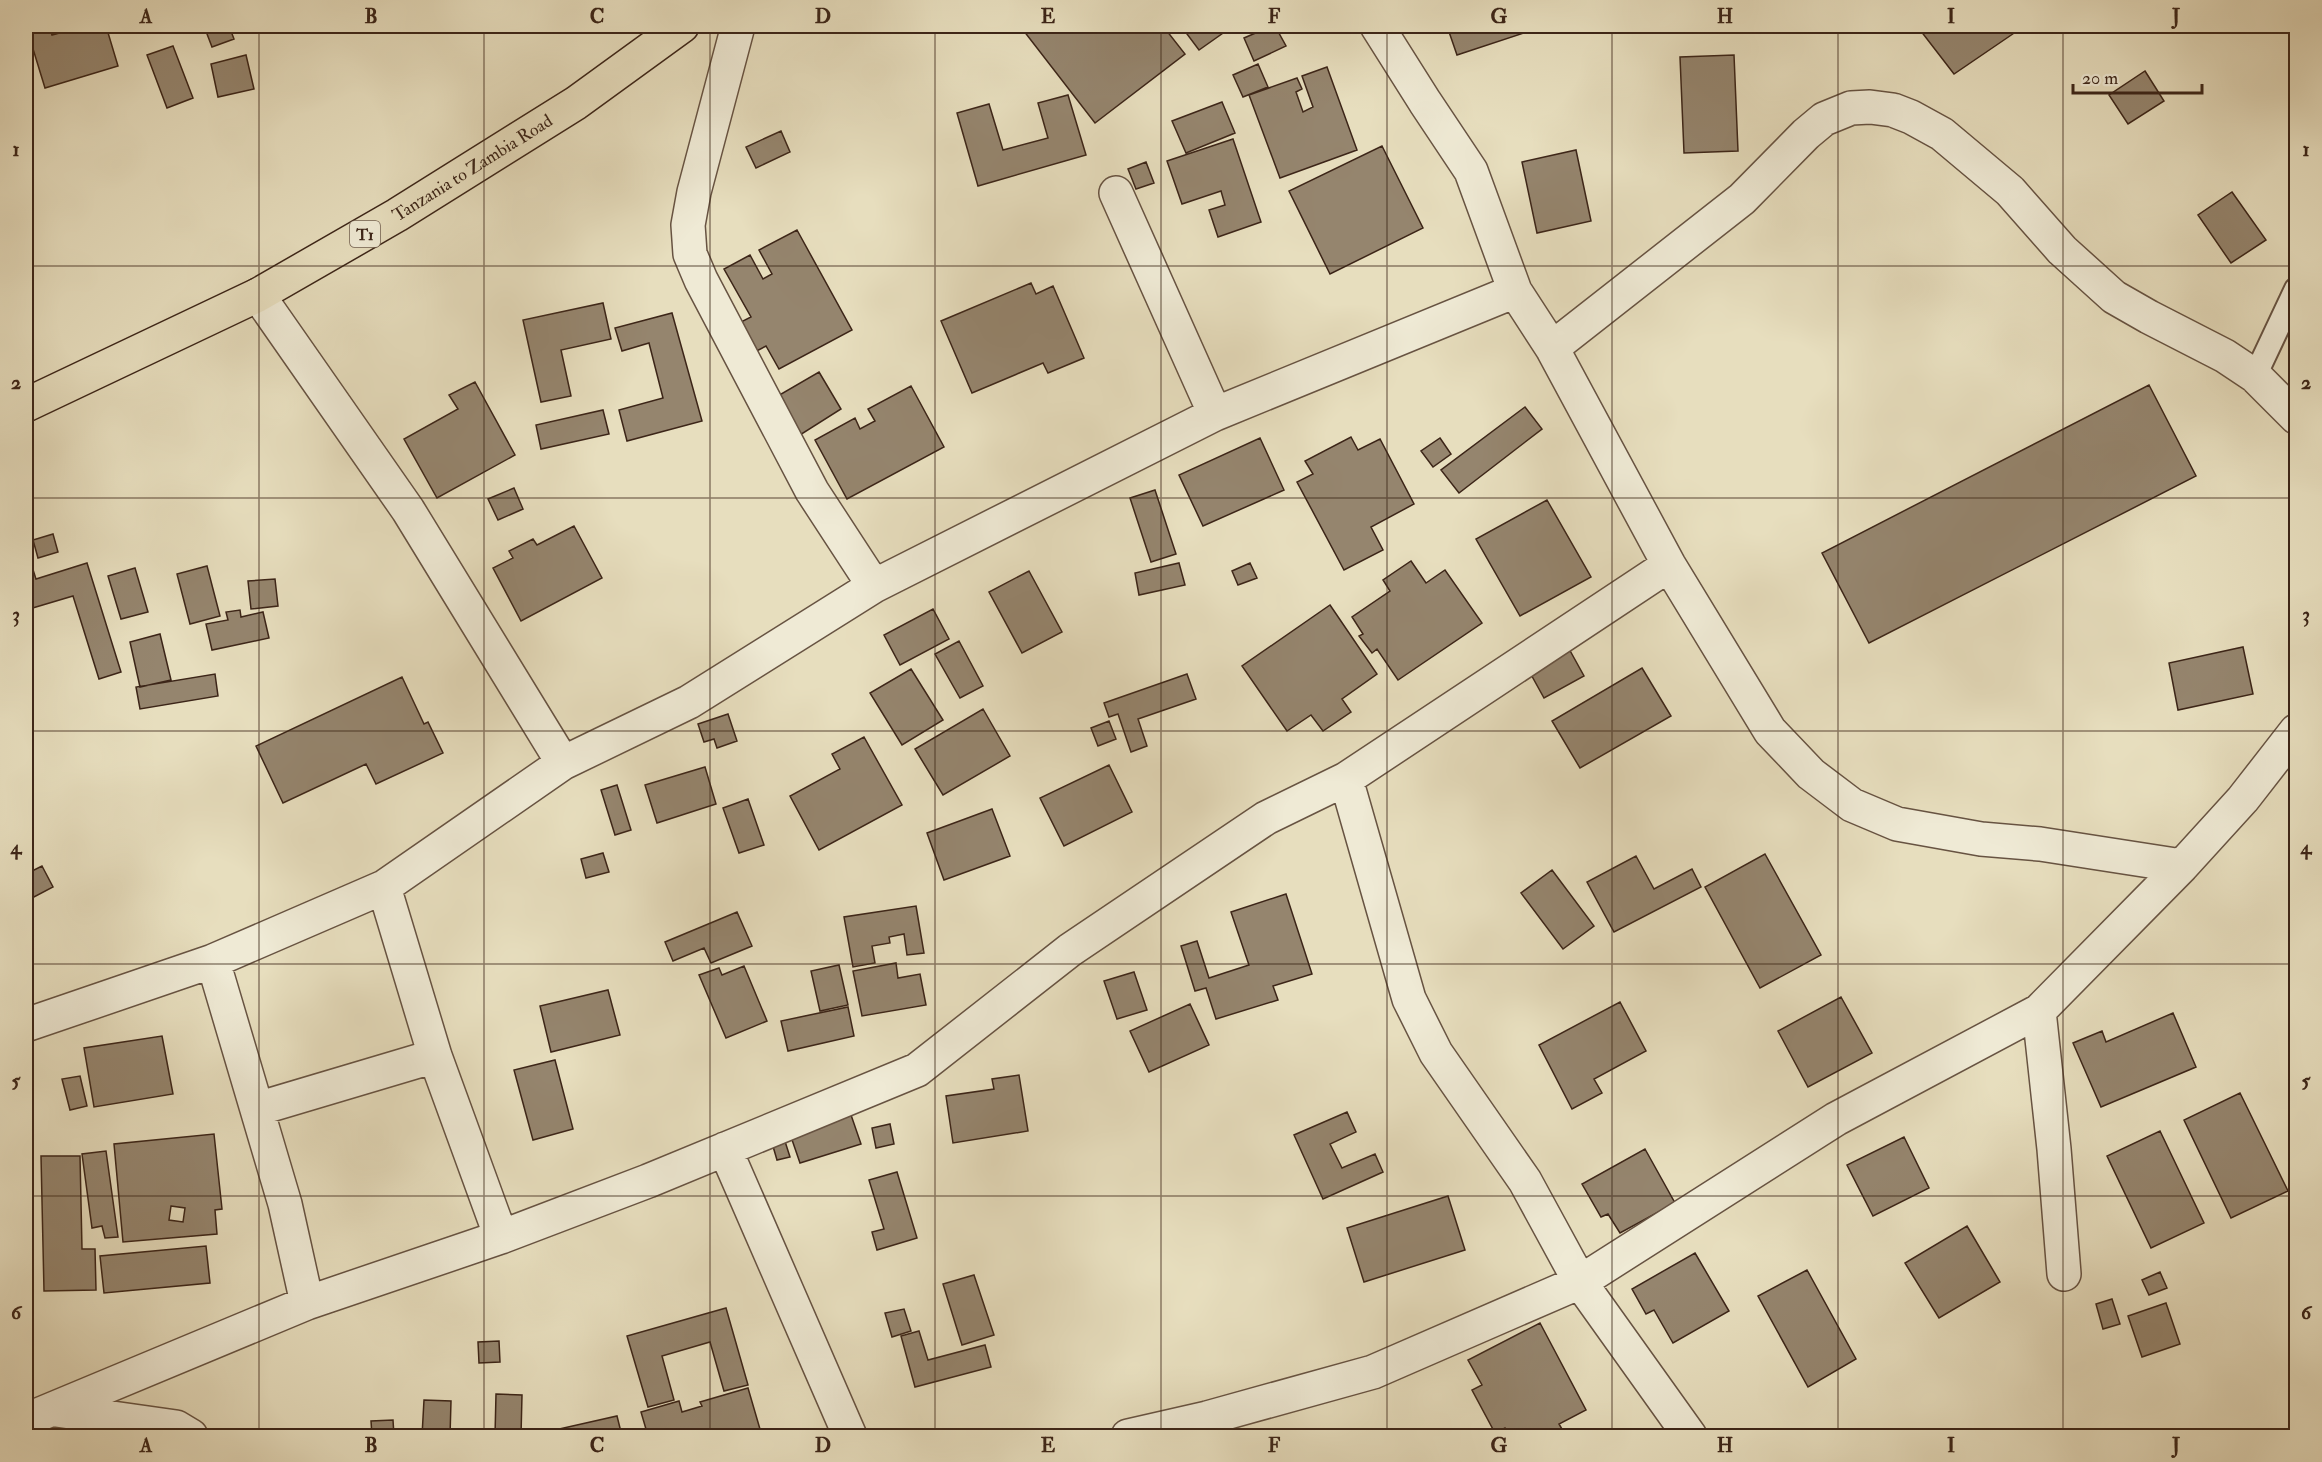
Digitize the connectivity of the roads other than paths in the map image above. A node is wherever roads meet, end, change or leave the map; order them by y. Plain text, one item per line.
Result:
1 (682, 26) edge
2 (738, 26) edge
3 (1377, 26) edge
4 (1116, 193) dead end
5 (2296, 289) edge
6 (1515, 291) junction
7 (258, 295) junction
8 (1552, 348) junction
9 (2255, 376) junction
10 (26, 405) edge
11 (1215, 414) junction
12 (2296, 417) edge
13 (1669, 565) junction
14 (874, 586) junction
15 (2296, 731) edge
16 (563, 763) junction
17 (1346, 779) junction
18 (2182, 866) junction
19 (384, 887) junction
20 (213, 961) junction
21 (2039, 1011) junction
22 (26, 1025) edge
23 (435, 1056) junction
24 (257, 1109) junction
25 (725, 1149) junction
26 (501, 1237) junction
27 (2064, 1274) dead end
28 (1581, 1282) junction
29 (307, 1303) junction
30 (40, 1415) edge
31 (191, 1437) edge
32 (850, 1437) edge
33 (1128, 1437) edge
34 (1690, 1437) edge

1 - 7 highway, Tanzania to Zambia Road / T1
2 - 14 street
3 - 6 street
4 - 11 street
5 - 9 lane
6 - 8 street
6 - 11 street
7 - 10 highway, Tanzania to Zambia Road / T1
7 - 16 street
8 - 9 street
8 - 13 street
9 - 12 street
11 - 14 street
13 - 17 street
13 - 18 street
14 - 16 street
15 - 18 street
16 - 19 street
17 - 25 street
17 - 28 street
18 - 21 street
19 - 20 street
19 - 23 street
20 - 22 street
20 - 24 street
21 - 27 street
21 - 28 street
23 - 24 street
23 - 26 street
24 - 29 street
25 - 26 street
25 - 32 street
26 - 29 street
28 - 33 street
28 - 34 street
29 - 30 street
30 - 31 street

